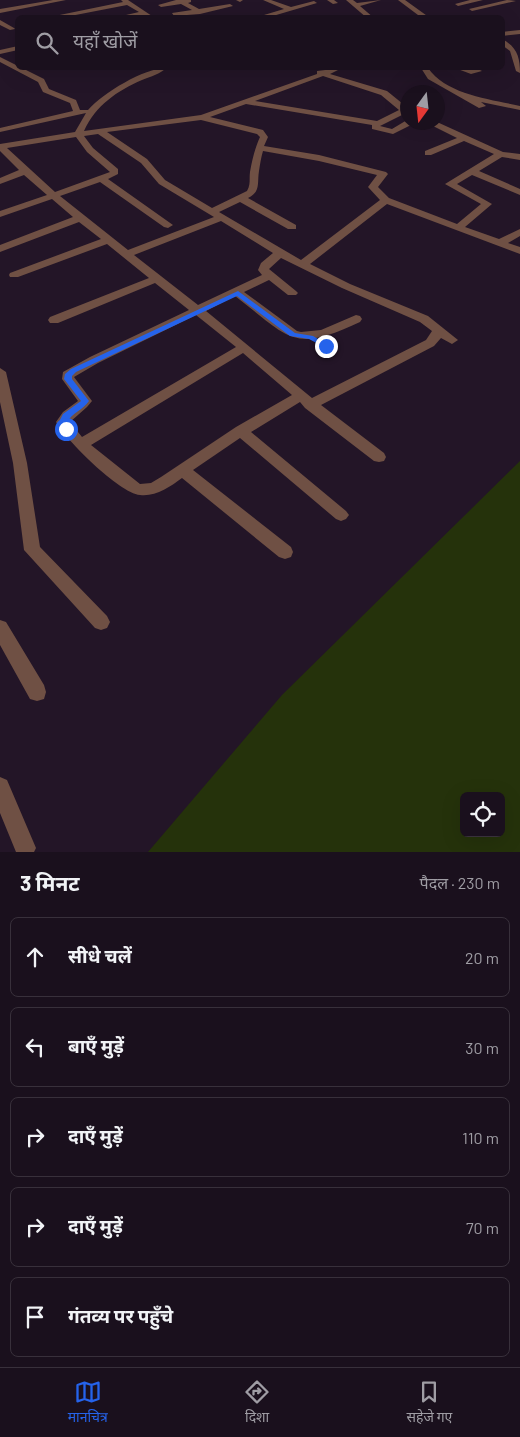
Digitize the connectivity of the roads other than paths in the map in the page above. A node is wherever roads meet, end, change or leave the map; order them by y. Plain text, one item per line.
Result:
1 (25, 0) edge
2 (63, 0) edge
3 (195, 0) edge
4 (266, 0) edge
5 (349, 0) edge
6 (378, 0) edge
7 (401, 0) edge
8 (480, 0) edge
9 (125, 1) edge
10 (181, 1) edge
11 (314, 3) dead end
12 (161, 4) dead end
13 (458, 4) dead end
14 (511, 4) edge
15 (30, 5) junction
16 (357, 5) junction
17 (230, 6) dead end
18 (290, 9) junction
19 (472, 9) dead end
20 (0, 11) edge
21 (199, 11) junction
22 (38, 13) dead end
23 (144, 13) junction
24 (174, 14) dead end
25 (62, 15) edge
26 (133, 15) edge
27 (147, 15) edge
28 (206, 15) edge
29 (268, 15) edge
30 (368, 15) edge
31 (423, 15) edge
32 (3, 24) edge
33 (0, 32) edge
34 (520, 32) edge
35 (505, 34) edge
36 (505, 43) edge
37 (15, 49) edge
38 (516, 51) edge
39 (0, 52) edge
40 (0, 59) edge
41 (15, 67) edge
42 (20, 70) edge
43 (159, 70) edge
44 (329, 70) edge
45 (426, 70) edge
46 (465, 70) edge
47 (478, 71) dead end
48 (520, 71) edge
49 (320, 73) junction
50 (520, 96) edge
51 (466, 97) junction
52 (246, 102) junction
53 (400, 106) edge
54 (482, 106) dead end
55 (516, 107) edge
56 (90, 110) junction
57 (77, 112) junction
58 (400, 114) edge
59 (202, 117) junction
60 (375, 127) dead end
61 (400, 128) edge
62 (0, 130) edge
63 (445, 130) edge
64 (101, 132) junction
65 (78, 134) junction
66 (463, 138) junction
67 (2, 145) edge
68 (259, 148) junction
69 (428, 153) dead end
70 (501, 154) junction
71 (520, 157) edge
72 (471, 171) junction
73 (25, 172) junction
74 (102, 179) junction
75 (0, 181) edge
76 (520, 192) edge
77 (54, 194) junction
78 (241, 198) junction
79 (386, 200) junction
80 (211, 212) junction
81 (0, 214) edge
82 (223, 217) junction
83 (80, 218) junction
84 (168, 225) dead end
85 (292, 227) dead end
86 (459, 227) junction
87 (520, 232) edge
88 (108, 240) junction
89 (500, 243) junction
90 (0, 249) edge
91 (520, 251) edge
92 (280, 254) junction
93 (132, 258) junction
94 (301, 266) junction
95 (14, 275) dead end
96 (269, 276) junction
97 (155, 279) junction
98 (238, 293) junction
99 (292, 293) dead end
100 (197, 312) junction
101 (356, 319) dead end
102 (54, 320) dead end
103 (438, 330) junction
104 (311, 338) junction
105 (452, 340) dead end
106 (326, 346) dead end
107 (244, 347) junction
108 (0, 372) edge
109 (306, 400) junction
110 (241, 431) junction
111 (81, 444) junction
112 (379, 456) dead end
113 (182, 470) junction
114 (340, 515) dead end
115 (285, 552) dead end
116 (101, 622) dead end
117 (0, 628) edge
118 (37, 692) dead end
119 (0, 787) edge
120 (25, 848) dead end

1 - 15 street
2 - 15 street
3 - 10 street
4 - 18 street
5 - 16 street
6 - 16 street
7 - 31 street
8 - 13 street
9 - 23 street
9 - 25 street
10 - 12 street
10 - 21 street
11 - 18 street
14 - 19 street
15 - 20 street
15 - 22 street
16 - 30 street
17 - 21 street
18 - 29 street
21 - 24 street
21 - 28 street
23 - 26 street
23 - 27 street
32 - 33 street
34 - 35 street
36 - 38 street
37 - 39 street
38 - 48 street
40 - 41 street
42 - 57 street
43 - 56 street
44 - 49 street
45 - 51 street
46 - 47 street
49 - 52 street
49 - 53 street
50 - 55 street
51 - 54 street
51 - 55 street
52 - 58 street
52 - 59 street
56 - 57 street
56 - 65 street
57 - 62 street
59 - 64 street
59 - 68 street
60 - 61 street
63 - 66 street
64 - 65 street
64 - 80 street
65 - 67 street
65 - 74 street
66 - 69 street
66 - 70 street
67 - 73 street
68 - 78 street
68 - 79 street
70 - 71 street
70 - 72 street
72 - 76 street
72 - 86 street
73 - 75 street
73 - 77 street
74 - 77 street
74 - 84 street
77 - 81 street
77 - 83 street
78 - 80 street
78 - 85 street
79 - 86 street
79 - 94 street
80 - 82 street
82 - 92 street
82 - 93 street
83 - 88 street
83 - 90 street
86 - 89 street
87 - 89 street
88 - 93 street
88 - 95 street
89 - 91 street
92 - 94 street
92 - 96 street
93 - 97 street
94 - 103 street
96 - 98 street
96 - 99 street
97 - 100 street
97 - 102 street
98 - 100 street
98 - 104 street
100 - 107 street
100 - 111 street
101 - 104 street
103 - 105 street
103 - 109 street
104 - 106 street
107 - 109 street
107 - 111 street
108 - 116 street
109 - 110 street
109 - 112 street
110 - 113 street
110 - 114 street
111 - 113 street
113 - 115 street
117 - 118 street
119 - 120 street

